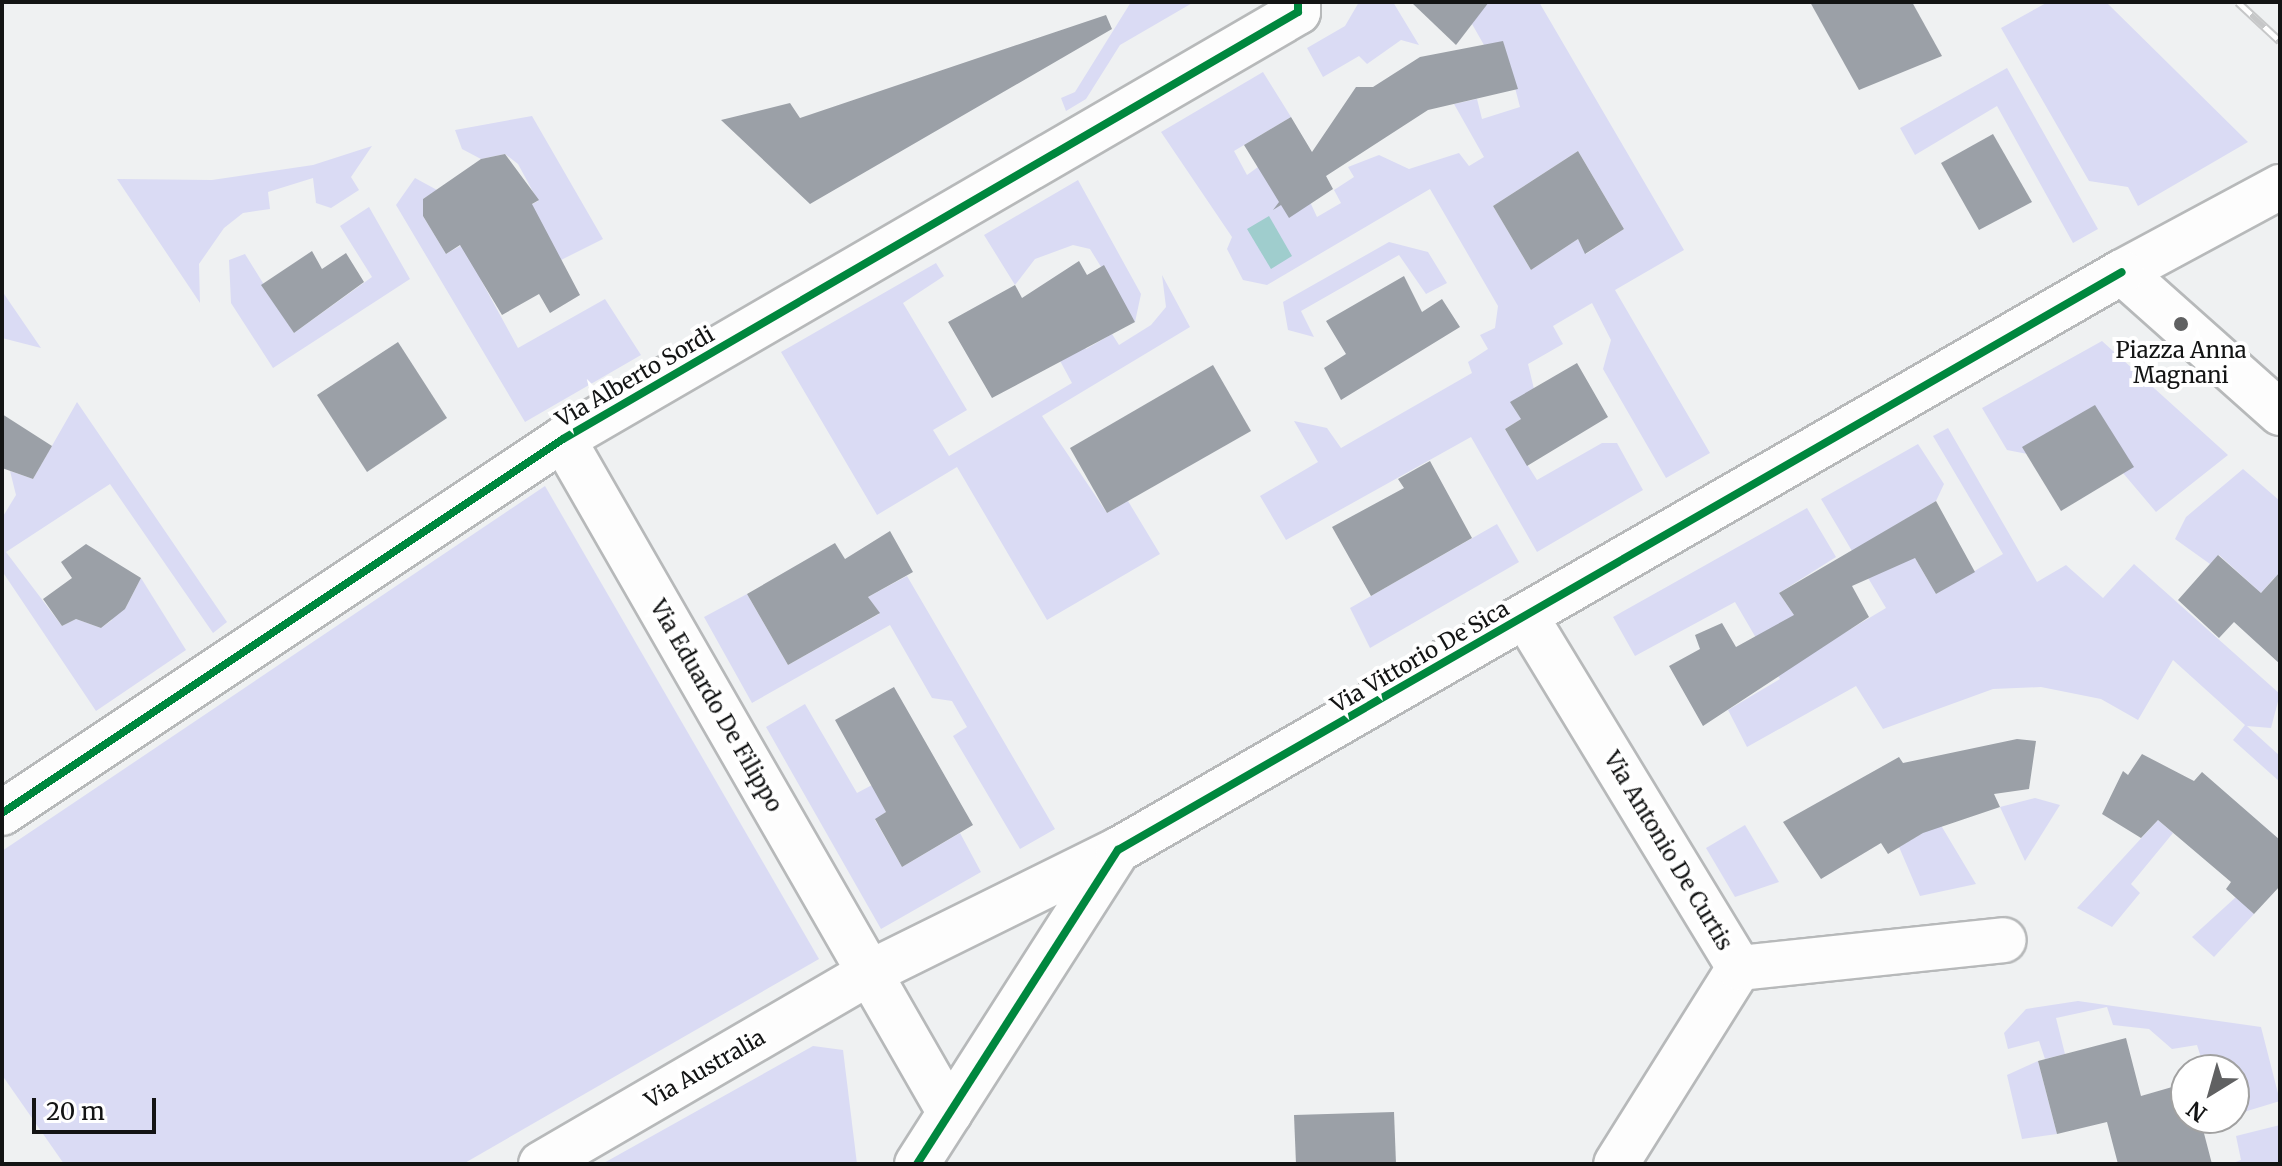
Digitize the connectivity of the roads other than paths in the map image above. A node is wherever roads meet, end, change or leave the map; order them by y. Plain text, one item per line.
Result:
1 (1298, 2) edge
2 (2280, 187) edge
3 (2122, 272) junction
4 (2280, 413) edge
5 (563, 439) junction
6 (1526, 617) junction
7 (2, 813) edge
8 (1118, 850) junction
9 (2004, 940) dead end
10 (1739, 968) junction
11 (869, 973) junction
12 (950, 1113) junction
13 (541, 1164) edge
14 (917, 1164) edge
15 (1616, 1164) edge

1 - 5 street, Via Alberto Sordi
2 - 3 street, Via Vittorio De Sica
3 - 4 street
3 - 6 street, Via Vittorio De Sica
5 - 7 street, Via Alberto Sordi
5 - 11 street, Via Eduardo De Filippo
6 - 8 street, Via Vittorio De Sica
6 - 10 street, Via Antonio De Curtis
8 - 11 street, Via Australia
8 - 12 street, Via Vittorio De Sica
9 - 10 street
10 - 15 street, Via Antonio De Curtis
11 - 12 street, Via Eduardo De Filippo
11 - 13 street, Via Australia
12 - 14 street, Via Vittorio De Sica

